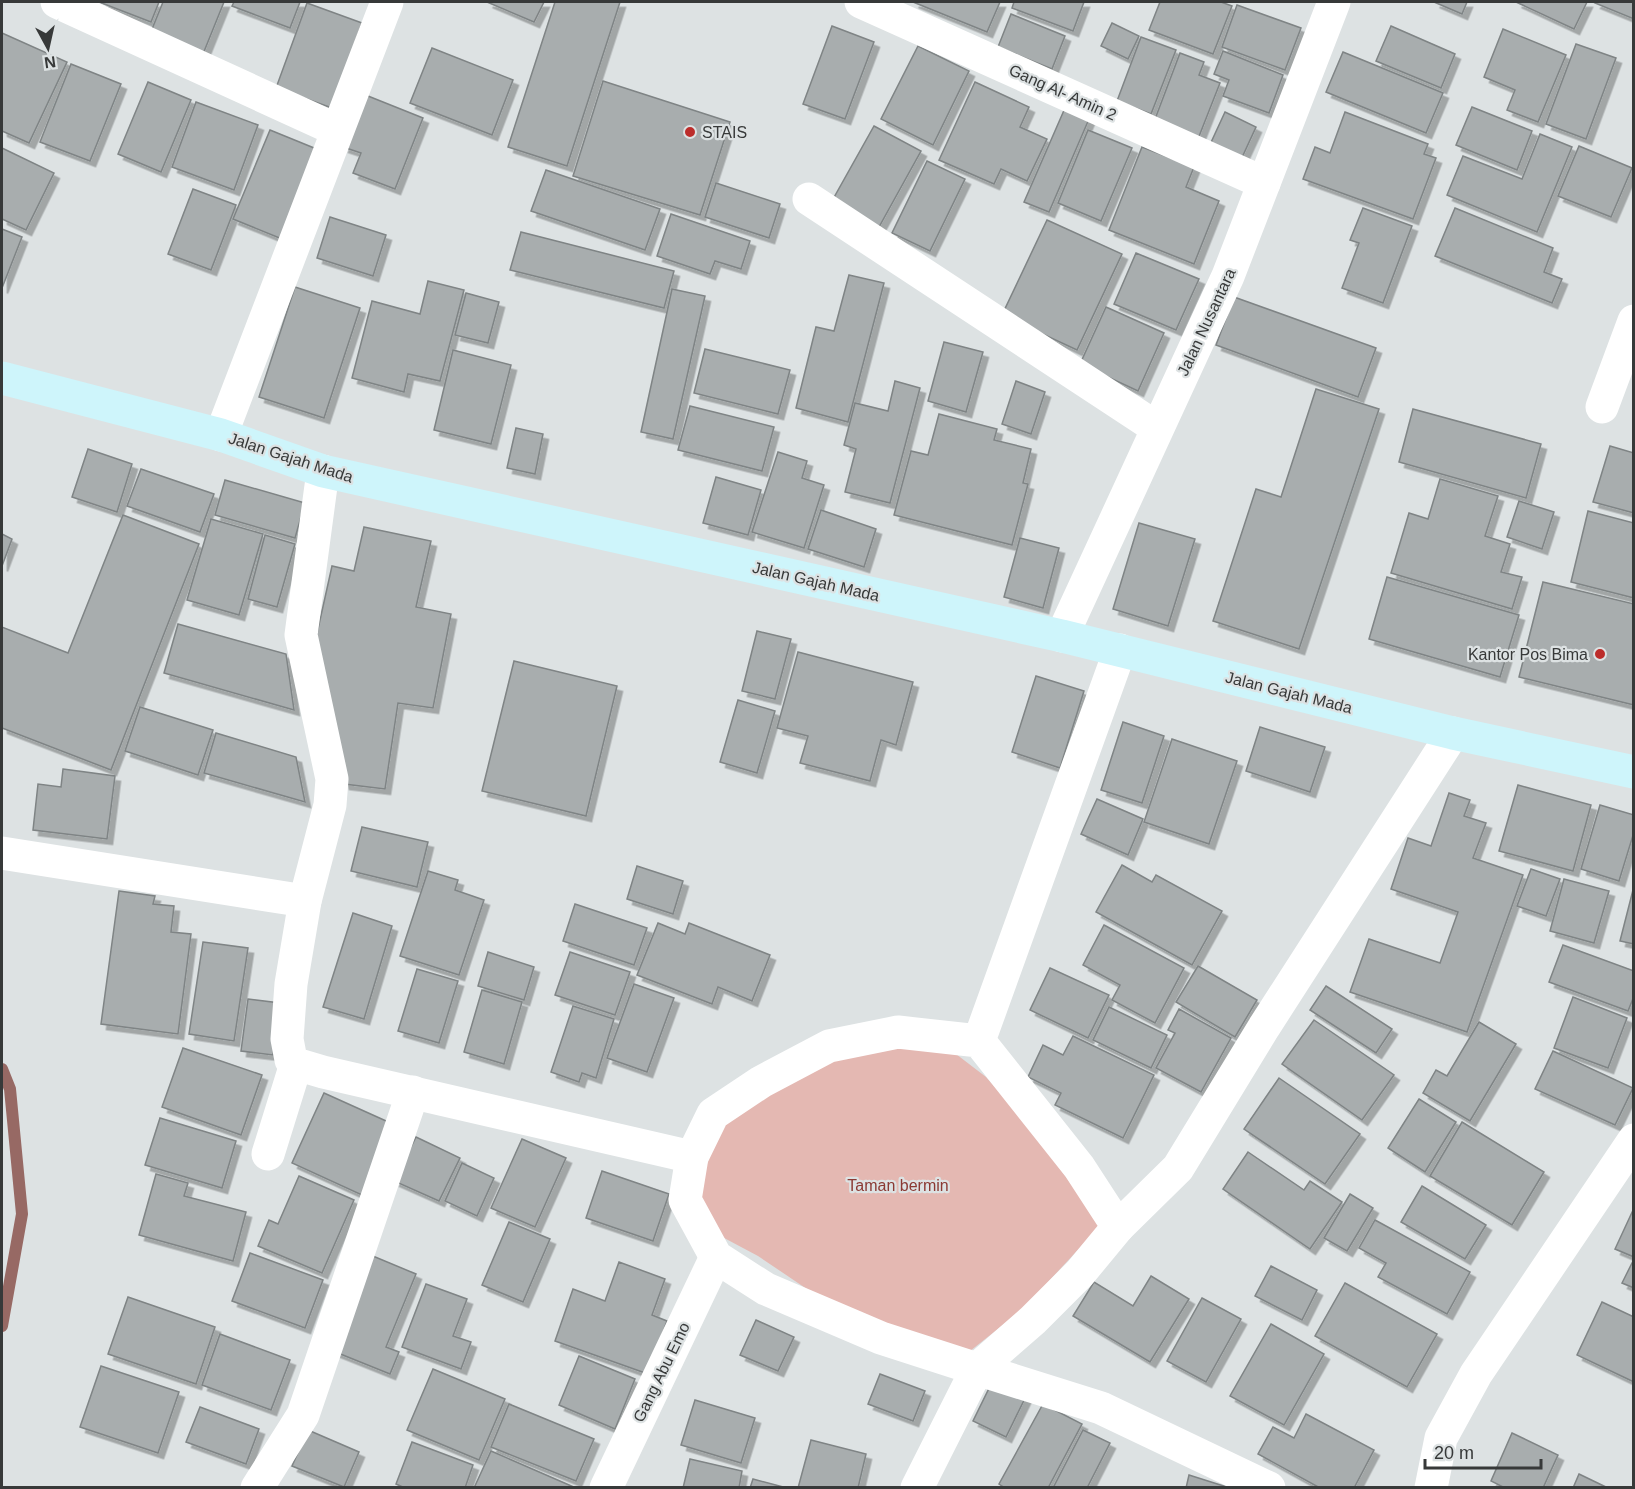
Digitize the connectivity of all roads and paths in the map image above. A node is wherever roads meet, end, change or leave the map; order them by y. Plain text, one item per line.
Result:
1 (57, 2) edge
2 (387, 2) edge
3 (861, 2) edge
4 (1334, 2) edge
5 (337, 130) junction
6 (1264, 183) junction
7 (809, 199) dead end
8 (1634, 321) edge
9 (2, 378) edge
10 (1602, 407) dead end
11 (1157, 428) junction
12 (221, 435) junction
13 (323, 471) junction
14 (1062, 636) junction
15 (1120, 650) junction
16 (1453, 733) junction
17 (1634, 772) edge
18 (2, 853) edge
19 (304, 901) junction
20 (979, 1041) junction
21 (296, 1064) junction
22 (413, 1092) junction
23 (1633, 1141) edge
24 (268, 1154) dead end
25 (692, 1157) junction
26 (1118, 1227) junction
27 (716, 1257) junction
28 (977, 1369) junction
29 (257, 1488) edge
30 (606, 1488) edge
31 (916, 1488) edge
32 (1269, 1488) edge
33 (1431, 1488) edge

1 - 5 street
2 - 5 street
3 - 6 street, Gang Al- Amin 2
4 - 6 street, Jalan Nusantara
5 - 12 street
6 - 11 street, Jalan Nusantara
7 - 11 street
8 - 10 street
9 - 12 main road, Jalan Gajah Mada
11 - 14 street, Jalan Nusantara
12 - 13 main road, Jalan Gajah Mada
13 - 14 main road, Jalan Gajah Mada
13 - 19 street
14 - 15 main road, Jalan Gajah Mada
15 - 16 main road, Jalan Gajah Mada
15 - 20 street
16 - 17 main road, Jalan Gajah Mada
16 - 26 street
18 - 19 street
19 - 21 street
20 - 25 street
20 - 26 street
21 - 22 street
21 - 24 street
22 - 25 street
22 - 29 street
23 - 33 street
25 - 27 street
26 - 28 street
27 - 28 street
27 - 30 street, Gang Abu Emo
28 - 31 street
28 - 32 street

